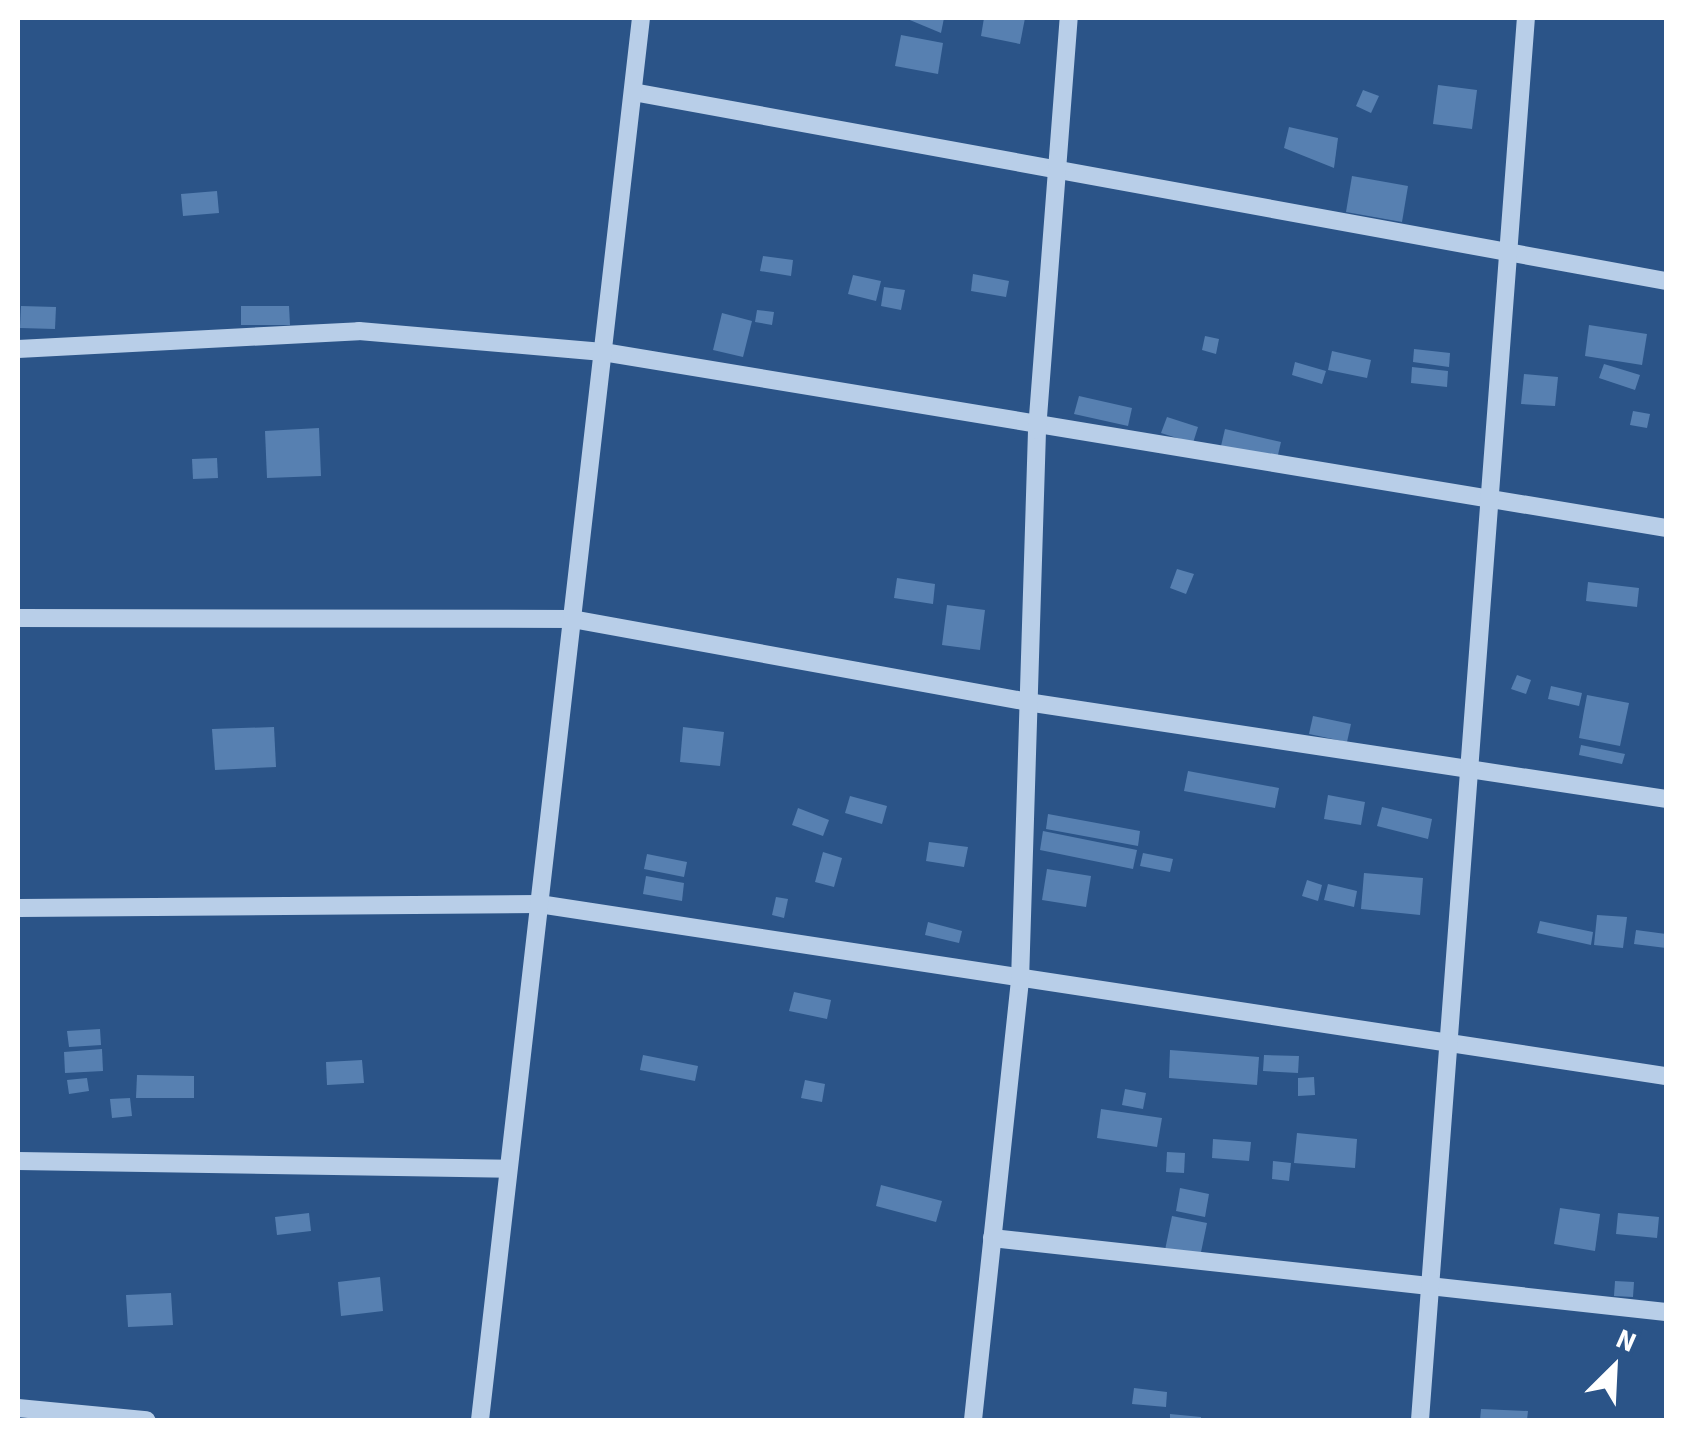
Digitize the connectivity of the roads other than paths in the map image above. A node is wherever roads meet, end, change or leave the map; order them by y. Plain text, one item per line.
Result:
1 (642, 18) edge
2 (1069, 18) edge
3 (1526, 18) edge
4 (633, 92) junction
5 (1063, 170) junction
6 (1508, 246) junction
7 (1666, 281) edge
8 (18, 349) edge
9 (603, 352) junction
10 (1037, 430) junction
11 (1489, 502) junction
12 (1666, 528) edge
13 (18, 618) edge
14 (572, 619) junction
15 (1027, 702) junction
16 (1469, 770) junction
17 (1666, 799) edge
18 (539, 904) junction
19 (18, 908) edge
20 (1020, 982) junction
21 (1448, 1038) junction
22 (1666, 1076) edge
23 (18, 1161) edge
24 (508, 1169) junction
25 (992, 1238) junction
26 (1430, 1286) junction
27 (1666, 1312) edge
28 (18, 1408) edge
29 (146, 1420) edge
30 (480, 1420) edge
31 (973, 1420) edge
32 (1420, 1420) edge

1 - 4 street
2 - 5 street
3 - 6 street
4 - 5 street
4 - 9 street
5 - 6 street
5 - 10 street
6 - 7 street
6 - 11 street
8 - 9 street
9 - 10 street
9 - 14 street
10 - 11 street
10 - 15 street
11 - 12 street
11 - 16 street
13 - 14 street
14 - 15 street
14 - 18 street
15 - 16 street
15 - 20 street
16 - 17 street
16 - 21 street
18 - 19 street
18 - 20 street
18 - 24 street
20 - 21 street
20 - 25 street
21 - 22 street
21 - 26 street
23 - 24 street
24 - 30 street
25 - 26 street
25 - 31 street
26 - 27 street
26 - 32 street
28 - 29 street

